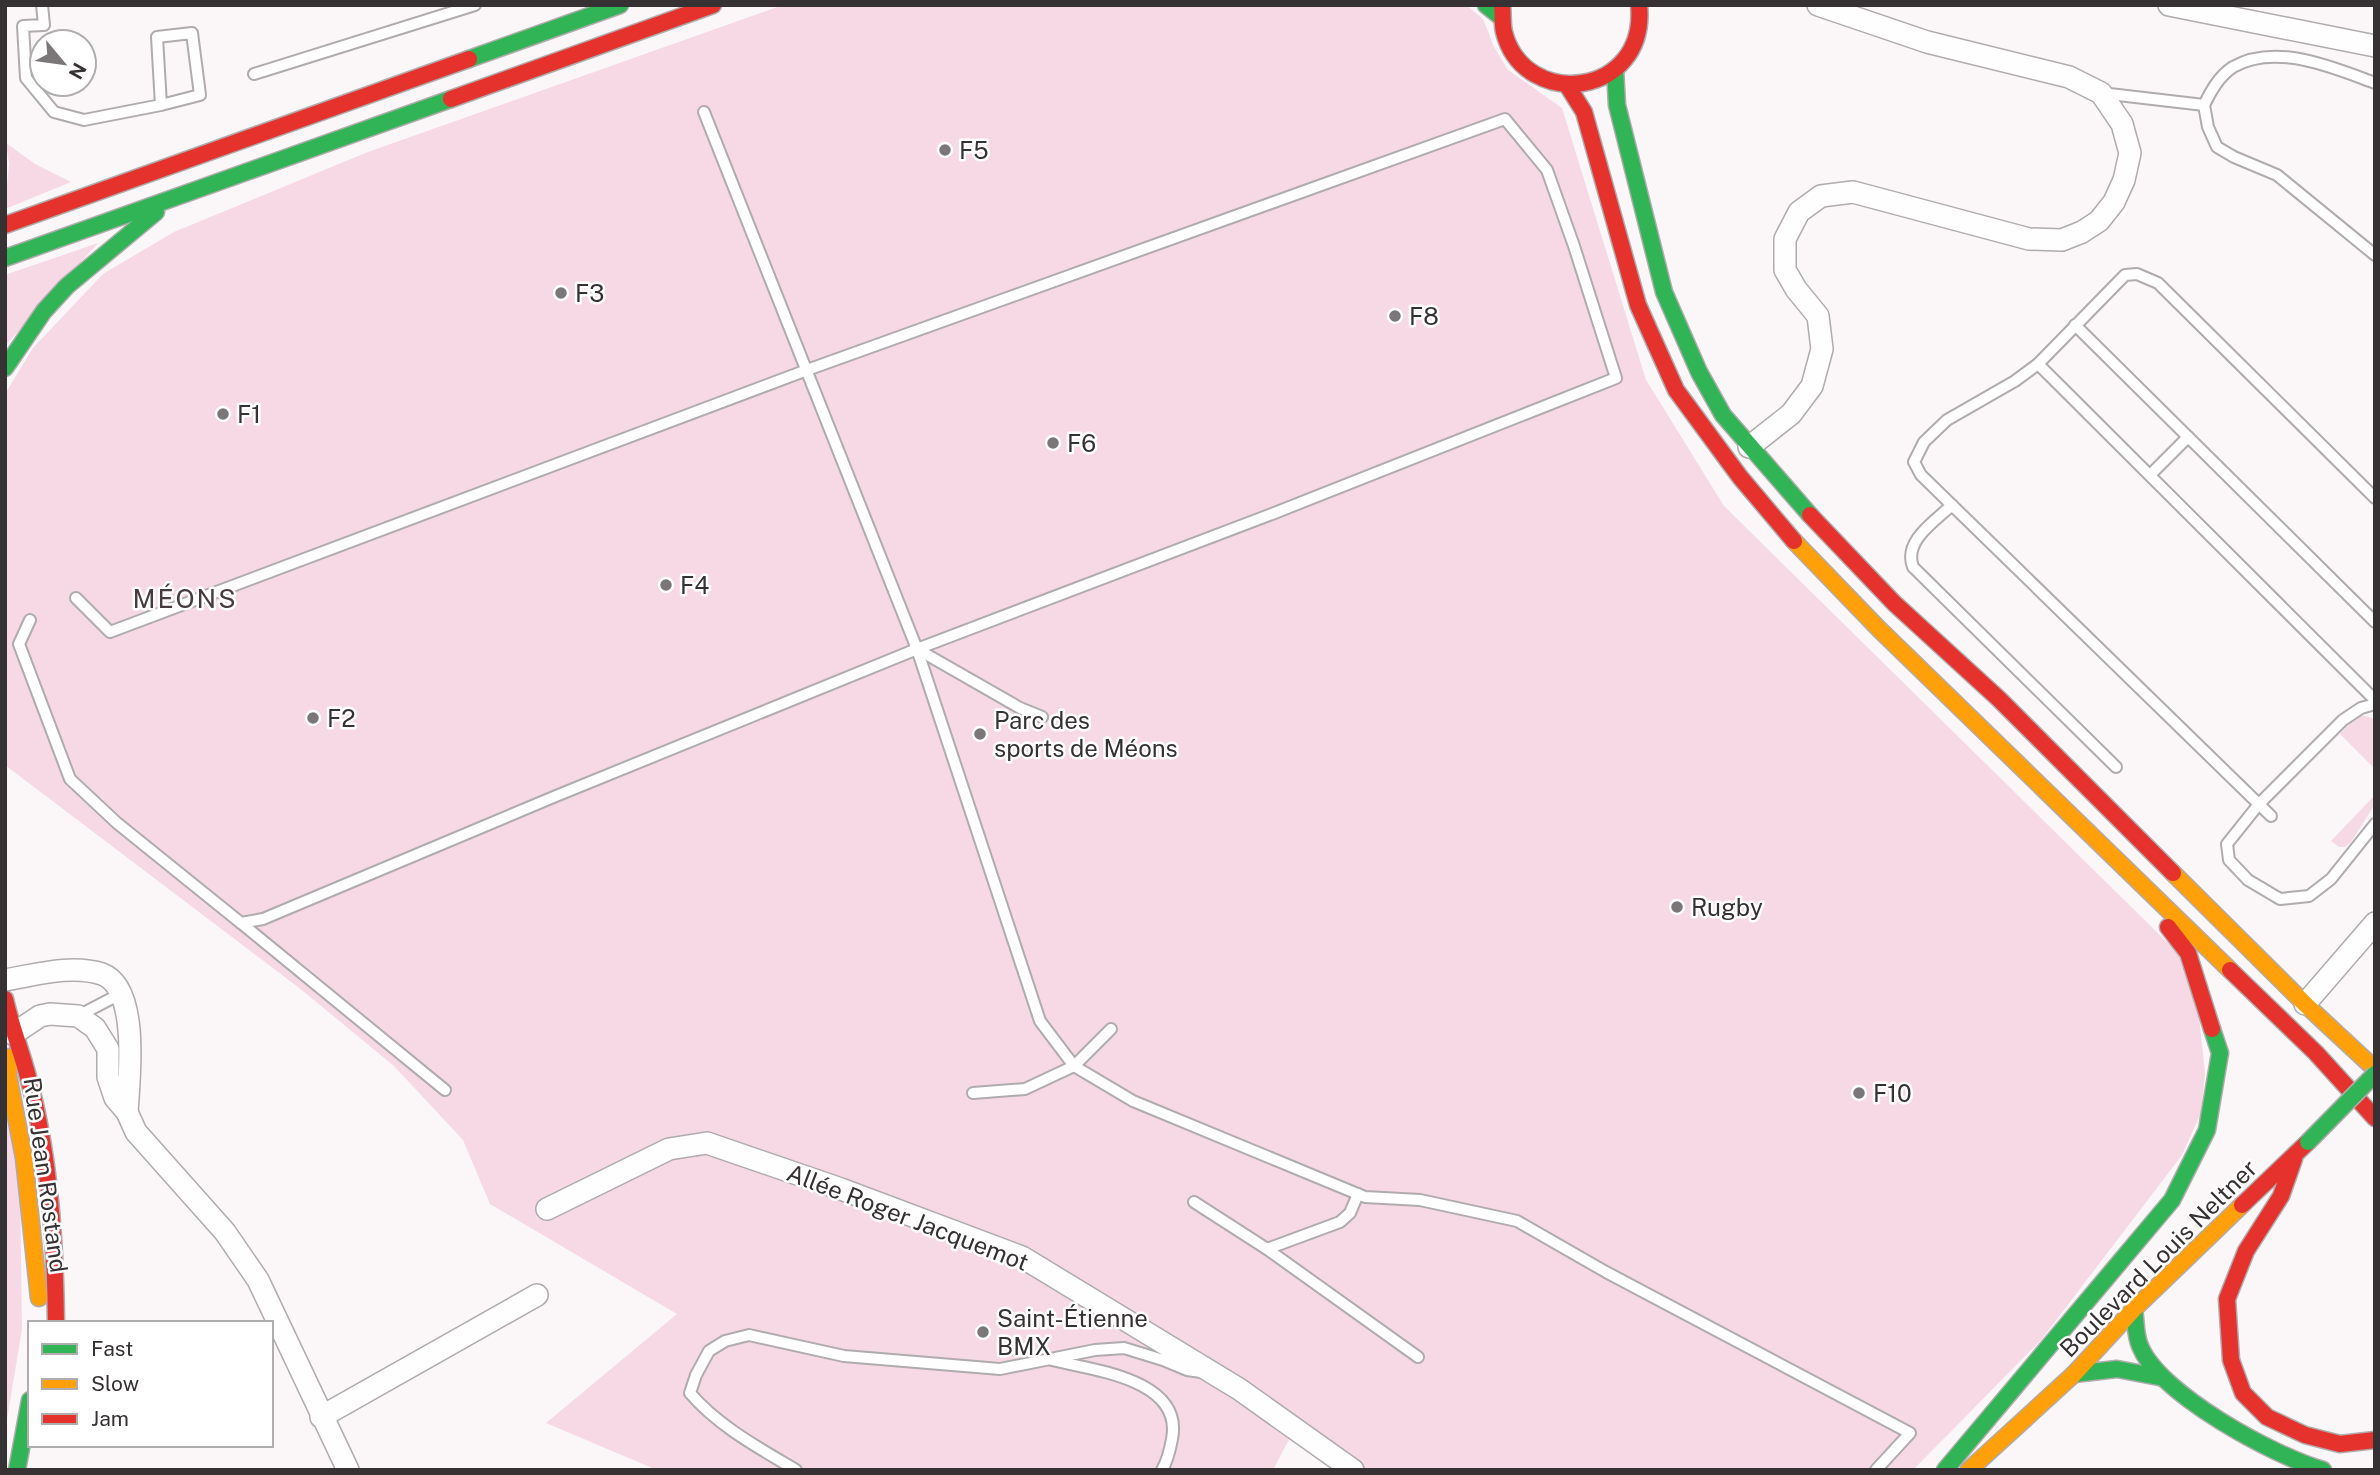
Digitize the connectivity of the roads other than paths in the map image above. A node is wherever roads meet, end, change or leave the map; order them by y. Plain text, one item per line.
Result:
1 (42, 5) edge
2 (475, 5) edge
3 (620, 5) edge
4 (713, 5) edge
5 (1486, 5) edge
6 (1639, 5) edge
7 (1818, 5) edge
8 (2169, 5) edge
9 (1502, 11) edge
10 (2375, 46) edge
11 (1615, 69) junction
12 (254, 74) dead end
13 (2375, 83) edge
14 (1566, 85) junction
15 (2101, 93) junction
16 (161, 105) junction
17 (2204, 105) junction
18 (704, 112) dead end
19 (171, 199) junction
20 (5, 225) edge
21 (2375, 255) edge
22 (5, 258) edge
23 (2075, 325) junction
24 (2038, 364) junction
25 (5, 368) edge
26 (807, 370) junction
27 (2188, 437) junction
28 (1749, 447) junction
29 (2150, 475) junction
30 (2375, 498) edge
31 (1952, 505) junction
32 (76, 598) dead end
33 (30, 620) dead end
34 (2375, 622) edge
35 (917, 649) junction
36 (2375, 702) edge
37 (1042, 717) dead end
38 (2116, 766) dead end
39 (2259, 804) junction
40 (2271, 816) dead end
41 (2375, 824) edge
42 (2101, 842) junction
43 (241, 923) junction
44 (2375, 923) edge
45 (5, 980) edge
46 (122, 993) junction
47 (5, 999) edge
48 (2305, 1004) junction
49 (78, 1016) junction
50 (1111, 1029) dead end
51 (13, 1034) junction
52 (2316, 1053) junction
53 (1074, 1066) junction
54 (2375, 1072) edge
55 (445, 1090) dead end
56 (974, 1093) dead end
57 (2375, 1111) edge
58 (127, 1112) junction
59 (2375, 1118) edge
60 (2295, 1154) junction
61 (1358, 1194) junction
62 (1194, 1202) dead end
63 (547, 1209) dead end
64 (1267, 1249) junction
65 (537, 1295) dead end
66 (2134, 1309) junction
67 (38, 1310) dead end
68 (56, 1321) edge
69 (1418, 1357) dead end
70 (1046, 1359) junction
71 (1214, 1374) junction
72 (2074, 1374) junction
73 (2159, 1377) junction
74 (28, 1414) edge
75 (321, 1417) junction
76 (2375, 1440) edge
77 (24, 1442) junction
78 (6, 1470) edge
79 (17, 1470) edge
80 (348, 1470) edge
81 (796, 1470) edge
82 (1162, 1470) edge
83 (1353, 1470) edge
84 (1876, 1470) edge
85 (1945, 1470) edge
86 (1969, 1470) edge
87 (2323, 1470) edge

1 - 16 lane
2 - 12 lane
3 - 20 main road
4 - 19 main road
5 - 9 main road
6 - 11 main road
7 - 15 street
8 - 10 street
9 - 14 main road
11 - 14 main road
11 - 28 main road
13 - 17 lane
14 - 42 main road
15 - 17 lane
15 - 28 street
16 - 16 lane
17 - 21 lane
18 - 26 lane
19 - 22 main road
19 - 25 main road
23 - 24 lane
23 - 27 lane
23 - 30 lane
24 - 29 lane
24 - 31 lane
26 - 32 lane
26 - 35 lane
26 - 35 lane
27 - 29 lane
27 - 34 lane
28 - 48 main road
29 - 36 lane
31 - 38 lane
31 - 39 lane
33 - 43 lane
35 - 37 lane
35 - 43 lane
35 - 53 lane
36 - 39 lane
39 - 40 lane
39 - 41 lane
42 - 52 main road
42 - 85 main road
43 - 55 lane
44 - 48 street
45 - 46 street
46 - 49 lane
46 - 58 street
47 - 51 main road
48 - 54 main road
49 - 51 street
49 - 58 street
50 - 53 lane
51 - 67 main road, Rue Jean Rostand
51 - 68 main road, Rue Jean Rostand
52 - 57 main road
52 - 59 main road
53 - 56 lane
53 - 61 lane
54 - 60 main road, Boulevard Louis Neltner, bridge
58 - 75 street
60 - 66 main road, Boulevard Louis Neltner
60 - 76 main road
61 - 64 lane
61 - 84 lane
62 - 64 lane
63 - 71 street, Allée Roger Jacquemot
64 - 69 lane
65 - 75 street
66 - 72 main road, Boulevard Louis Neltner
66 - 73 main road
70 - 71 lane
70 - 81 lane
70 - 82 lane
71 - 83 street, Allée Roger Jacquemot
72 - 73 main road
72 - 86 main road, Boulevard Louis Neltner
73 - 87 main road
74 - 77 main road
75 - 80 street
77 - 78 lane
77 - 79 main road

